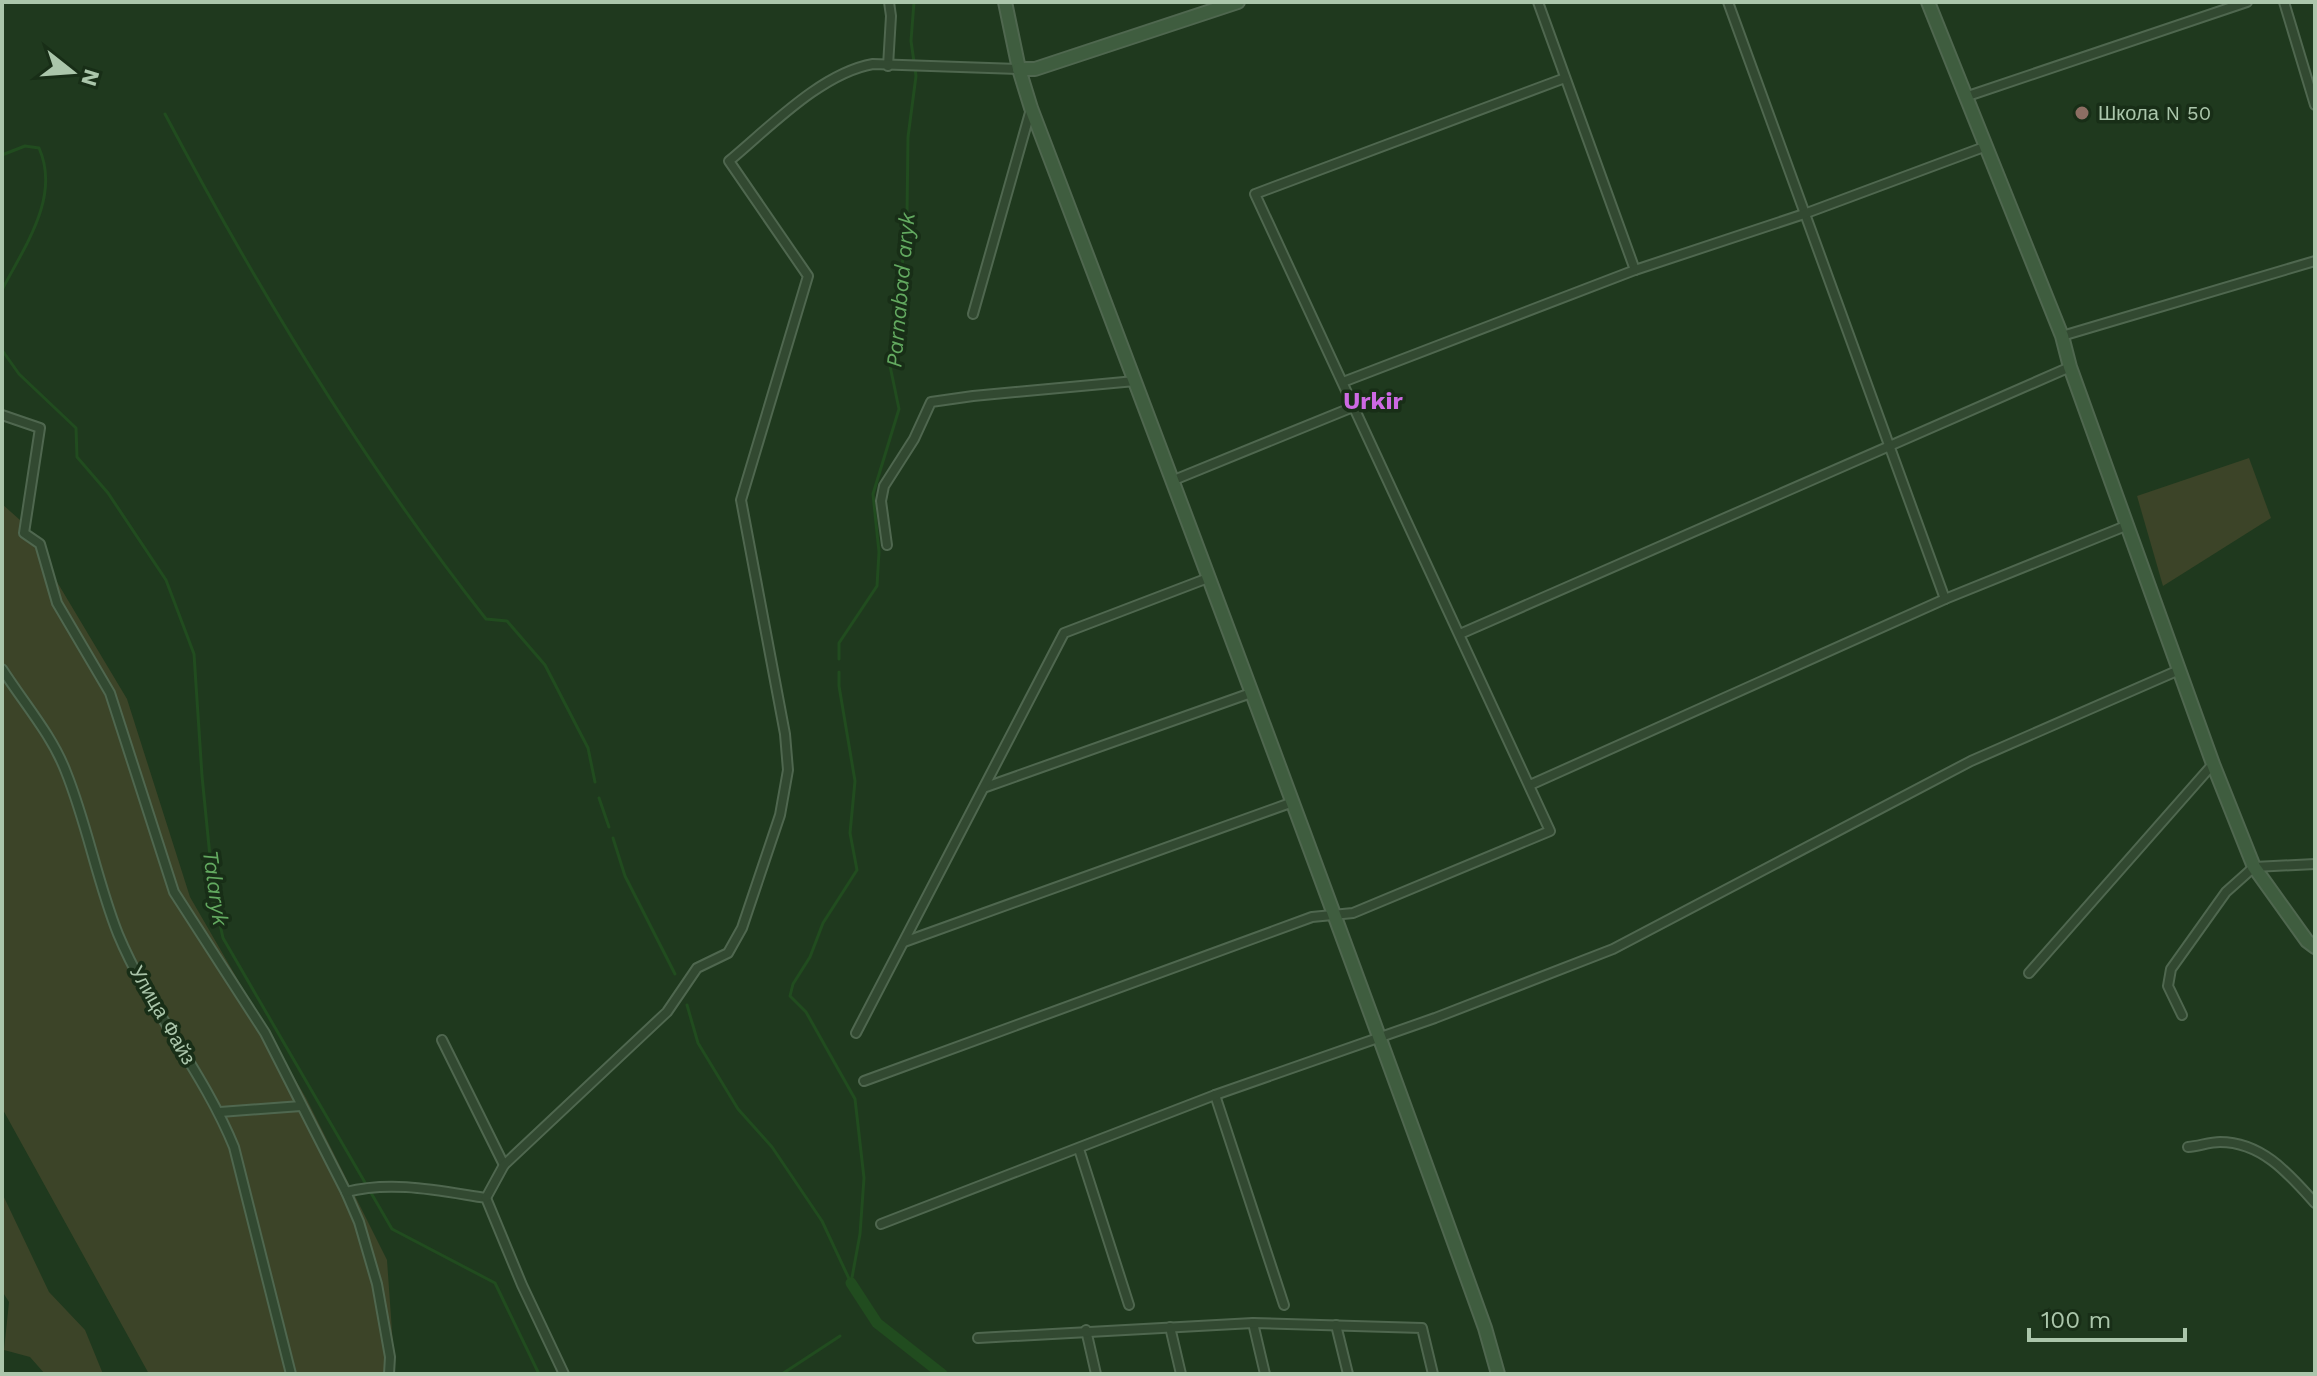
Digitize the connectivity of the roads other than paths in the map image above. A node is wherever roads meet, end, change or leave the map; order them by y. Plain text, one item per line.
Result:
1 (889, 2) edge
2 (1005, 2) edge
3 (1238, 2) edge
4 (1538, 2) edge
5 (1728, 2) edge
6 (1928, 2) edge
7 (2247, 2) edge
8 (2284, 2) edge
9 (888, 66) junction
10 (1019, 69) junction
11 (1565, 78) junction
12 (1965, 97) junction
13 (2315, 105) edge
14 (1031, 108) junction
15 (1984, 147) junction
16 (1804, 214) junction
17 (2315, 261) edge
18 (1635, 270) junction
19 (973, 314) dead end
20 (2062, 336) junction
21 (2070, 367) junction
22 (1135, 381) junction
23 (1343, 382) junction
24 (1353, 407) junction
25 (2, 415) edge
26 (1889, 448) junction
27 (1174, 480) junction
28 (2128, 525) junction
29 (887, 545) dead end
30 (1208, 578) junction
31 (1945, 599) junction
32 (1460, 634) junction
33 (2, 669) edge
34 (2179, 670) junction
35 (1251, 693) junction
36 (2213, 764) junction
37 (1530, 785) junction
38 (985, 787) junction
39 (1293, 802) junction
40 (2315, 864) edge
41 (2254, 867) junction
42 (1334, 914) junction
43 (904, 942) junction
44 (2315, 947) edge
45 (2029, 973) dead end
46 (2182, 1015) dead end
47 (856, 1033) dead end
48 (1381, 1038) junction
49 (442, 1040) dead end
50 (864, 1081) dead end
51 (1215, 1095) junction
52 (301, 1106) junction
53 (220, 1112) junction
54 (2188, 1147) dead end
55 (1079, 1149) junction
56 (504, 1165) junction
57 (346, 1192) junction
58 (486, 1198) junction
59 (2315, 1203) edge
60 (881, 1224) dead end
61 (1129, 1305) dead end
62 (1284, 1305) dead end
63 (1253, 1323) junction
64 (1336, 1325) junction
65 (1170, 1327) junction
66 (1086, 1330) junction
67 (978, 1338) dead end
68 (291, 1374) edge
69 (389, 1374) edge
70 (564, 1374) edge
71 (1096, 1374) edge
72 (1181, 1374) edge
73 (1265, 1374) edge
74 (1348, 1374) edge
75 (1433, 1374) edge
76 (1498, 1374) edge

1 - 9 street
2 - 10 street
3 - 10 street
4 - 11 street
5 - 16 street
6 - 12 street
7 - 12 street
8 - 13 street
9 - 10 street
9 - 56 street
10 - 14 street
11 - 18 street
11 - 23 street
12 - 15 street
14 - 19 street
14 - 22 street
15 - 16 street
15 - 20 street
16 - 18 street
16 - 26 street
17 - 20 street
18 - 23 street
20 - 21 street
21 - 26 street
21 - 28 street
22 - 27 street
22 - 29 street
23 - 24 street
24 - 27 street
24 - 32 street
25 - 52 street
26 - 31 street
26 - 32 street
27 - 30 street
28 - 31 street
28 - 34 street
30 - 35 street
30 - 38 street
31 - 37 street
32 - 37 street
33 - 53 street, Улица Файз
34 - 36 street
34 - 48 street
35 - 38 street
35 - 39 street
36 - 41 street
36 - 45 street
37 - 42 street
38 - 43 street
39 - 42 street
39 - 43 street
40 - 41 street
41 - 44 street
41 - 46 street
42 - 48 street
42 - 50 street
43 - 47 street
48 - 51 street
48 - 76 street
49 - 56 street
51 - 55 street
51 - 62 street
52 - 53 street
52 - 57 street
53 - 68 street, Улица Файз
54 - 59 street
55 - 60 street
55 - 61 street
56 - 58 street
57 - 58 street
57 - 69 street
58 - 70 street
63 - 64 street
63 - 65 street
63 - 73 street
64 - 74 street
64 - 75 street
65 - 66 street
65 - 72 street
66 - 67 street
66 - 71 street

